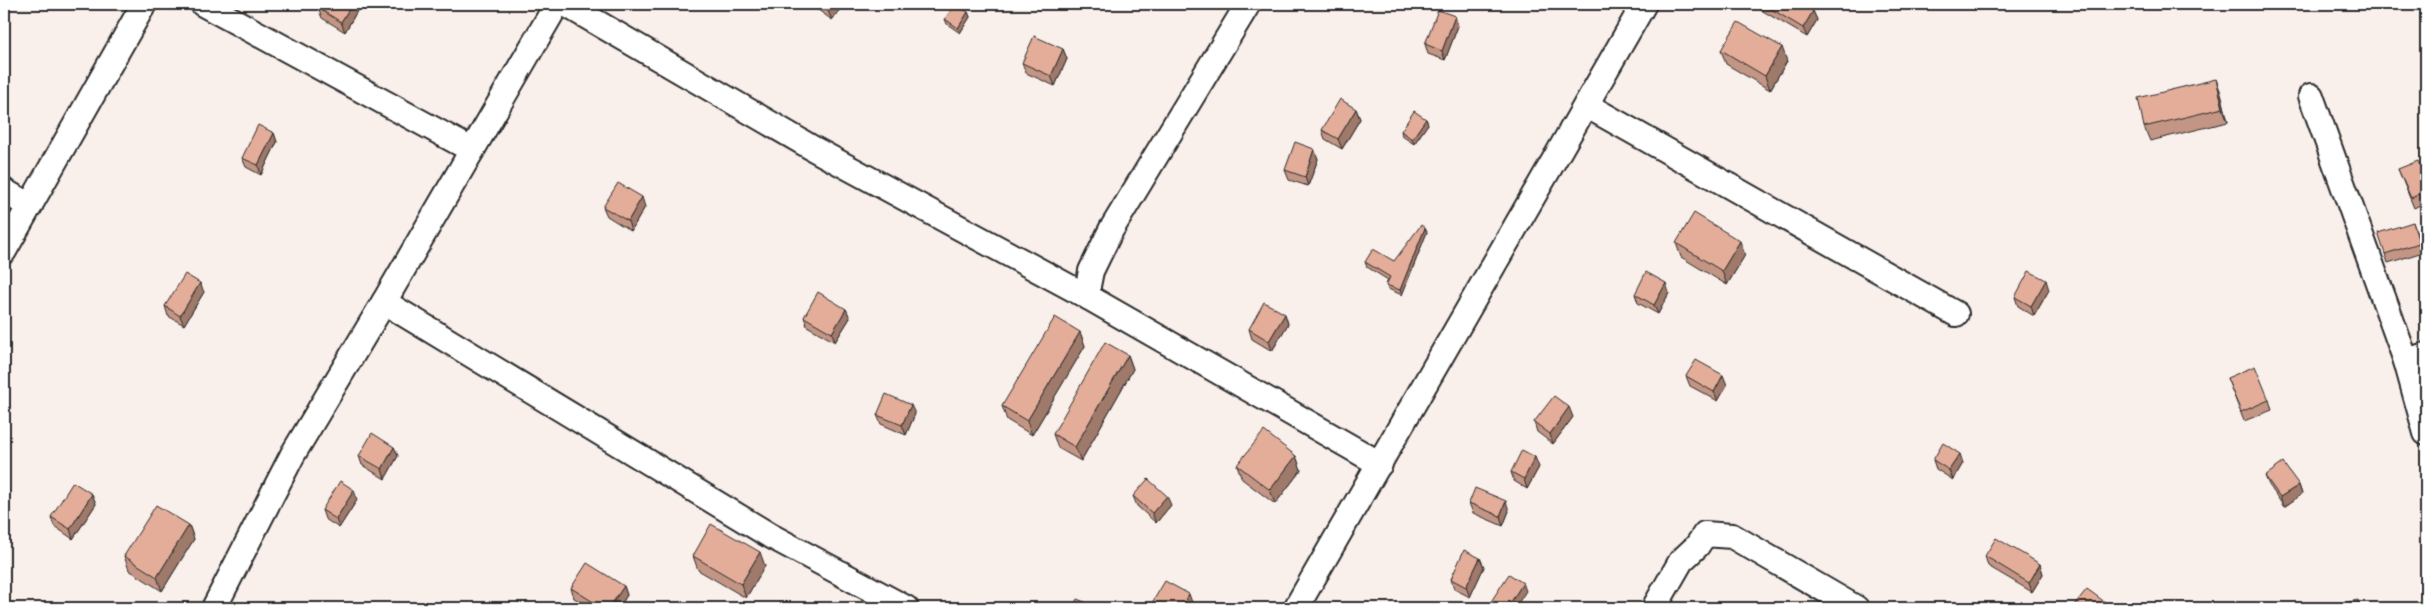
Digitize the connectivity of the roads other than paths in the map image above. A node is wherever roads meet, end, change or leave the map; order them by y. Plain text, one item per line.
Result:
1 (144, 4) edge
2 (203, 4) edge
3 (557, 4) edge
4 (565, 4) edge
5 (1248, 4) edge
6 (1644, 4) edge
7 (2311, 96) dead end
8 (1586, 105) junction
9 (472, 150) junction
10 (4, 191) edge
11 (30, 206) junction
12 (4, 252) edge
13 (1088, 297) junction
14 (384, 302) junction
15 (1956, 314) dead end
16 (2416, 358) edge
17 (2426, 432) edge
18 (1380, 464) junction
19 (214, 608) edge
20 (906, 608) edge
21 (1296, 608) edge
22 (1654, 608) edge
23 (1856, 608) edge

1 - 11 street
2 - 9 street
3 - 9 street
4 - 13 street
5 - 13 street
6 - 8 street
7 - 16 street
8 - 15 street
8 - 18 street
9 - 14 street
10 - 11 street
11 - 12 street
13 - 18 street
14 - 19 street
14 - 20 street
16 - 17 street
18 - 21 street
22 - 23 street

